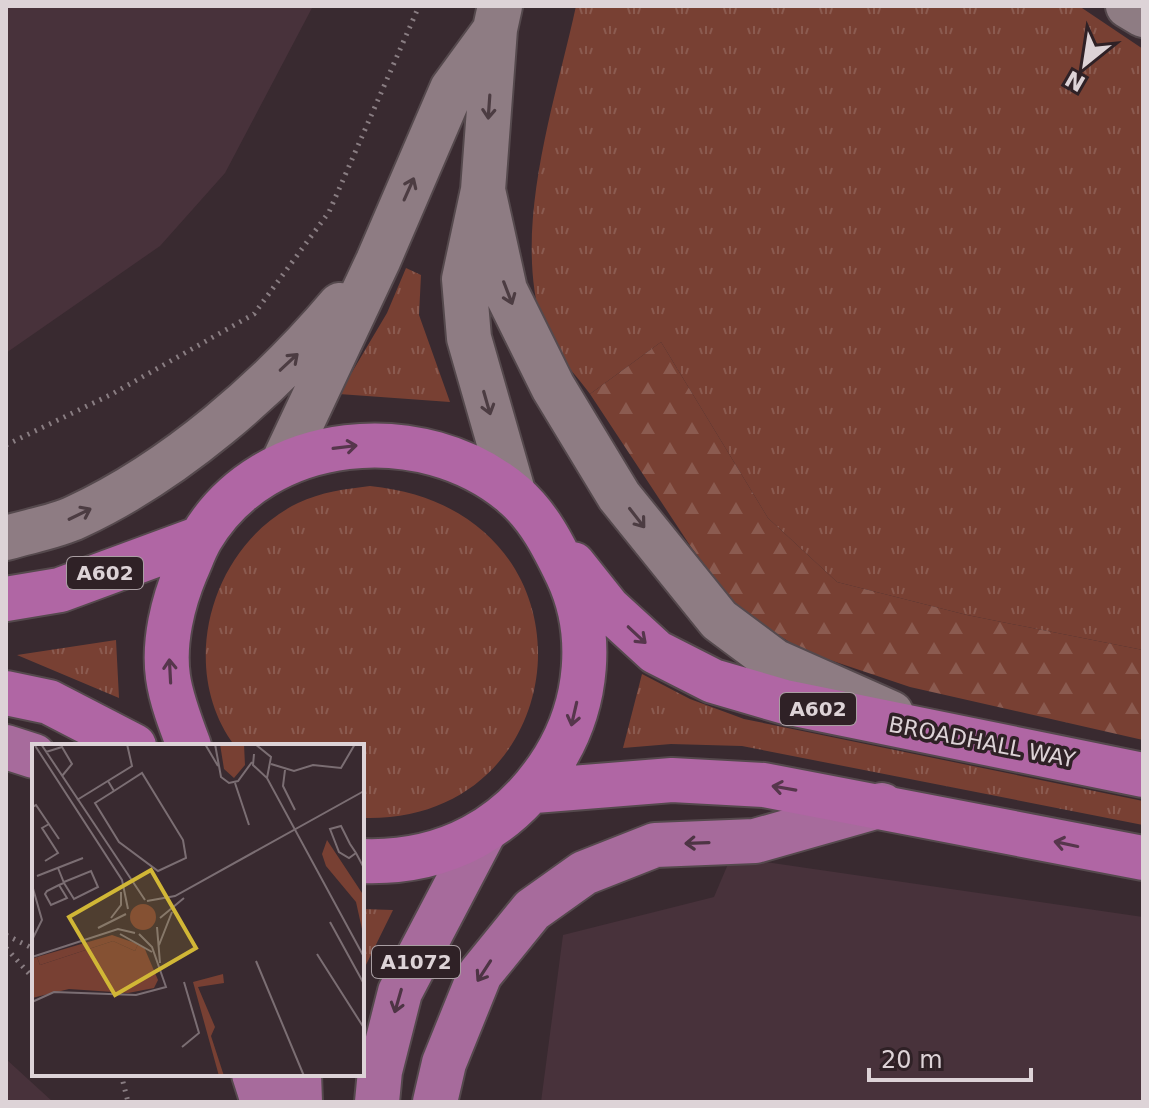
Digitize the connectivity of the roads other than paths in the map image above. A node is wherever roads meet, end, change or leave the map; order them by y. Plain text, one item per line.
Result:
1 (1128, 6) edge
2 (1143, 15) edge
3 (498, 18) edge
4 (483, 190) junction
5 (378, 261) junction
6 (282, 465) junction
7 (514, 495) junction
8 (549, 535) junction
9 (6, 538) edge
10 (201, 538) junction
11 (6, 599) edge
12 (6, 693) edge
13 (941, 734) junction
14 (130, 744) edge
15 (188, 744) edge
16 (6, 747) edge
17 (32, 755) edge
18 (1143, 775) edge
19 (534, 791) junction
20 (882, 805) junction
21 (484, 832) junction
22 (1143, 858) edge
23 (364, 861) edge
24 (255, 1076) edge
25 (299, 1076) edge
26 (263, 1102) edge
27 (300, 1102) edge
28 (377, 1102) edge
29 (435, 1102) edge

1 - 2 street
3 -> 4 street
5 -> 3 street
4 -> 7 street
4 -> 13 street
5 - 6 street
9 -> 5 street
6 -> 7 highway
6 - 10 highway
7 - 8 highway
8 -> 13 highway, BROADHALL WAY / A602
8 -> 19 highway
10 - 11 highway, A602
15 -> 10 highway
12 - 14 highway
13 - 18 highway, BROADHALL WAY / A602
16 - 17 main road
20 -> 19 highway
19 - 21 highway
22 -> 20 highway
20 -> 29 main road
21 - 23 highway
21 -> 28 main road, A1072
24 - 26 main road
25 - 27 main road

